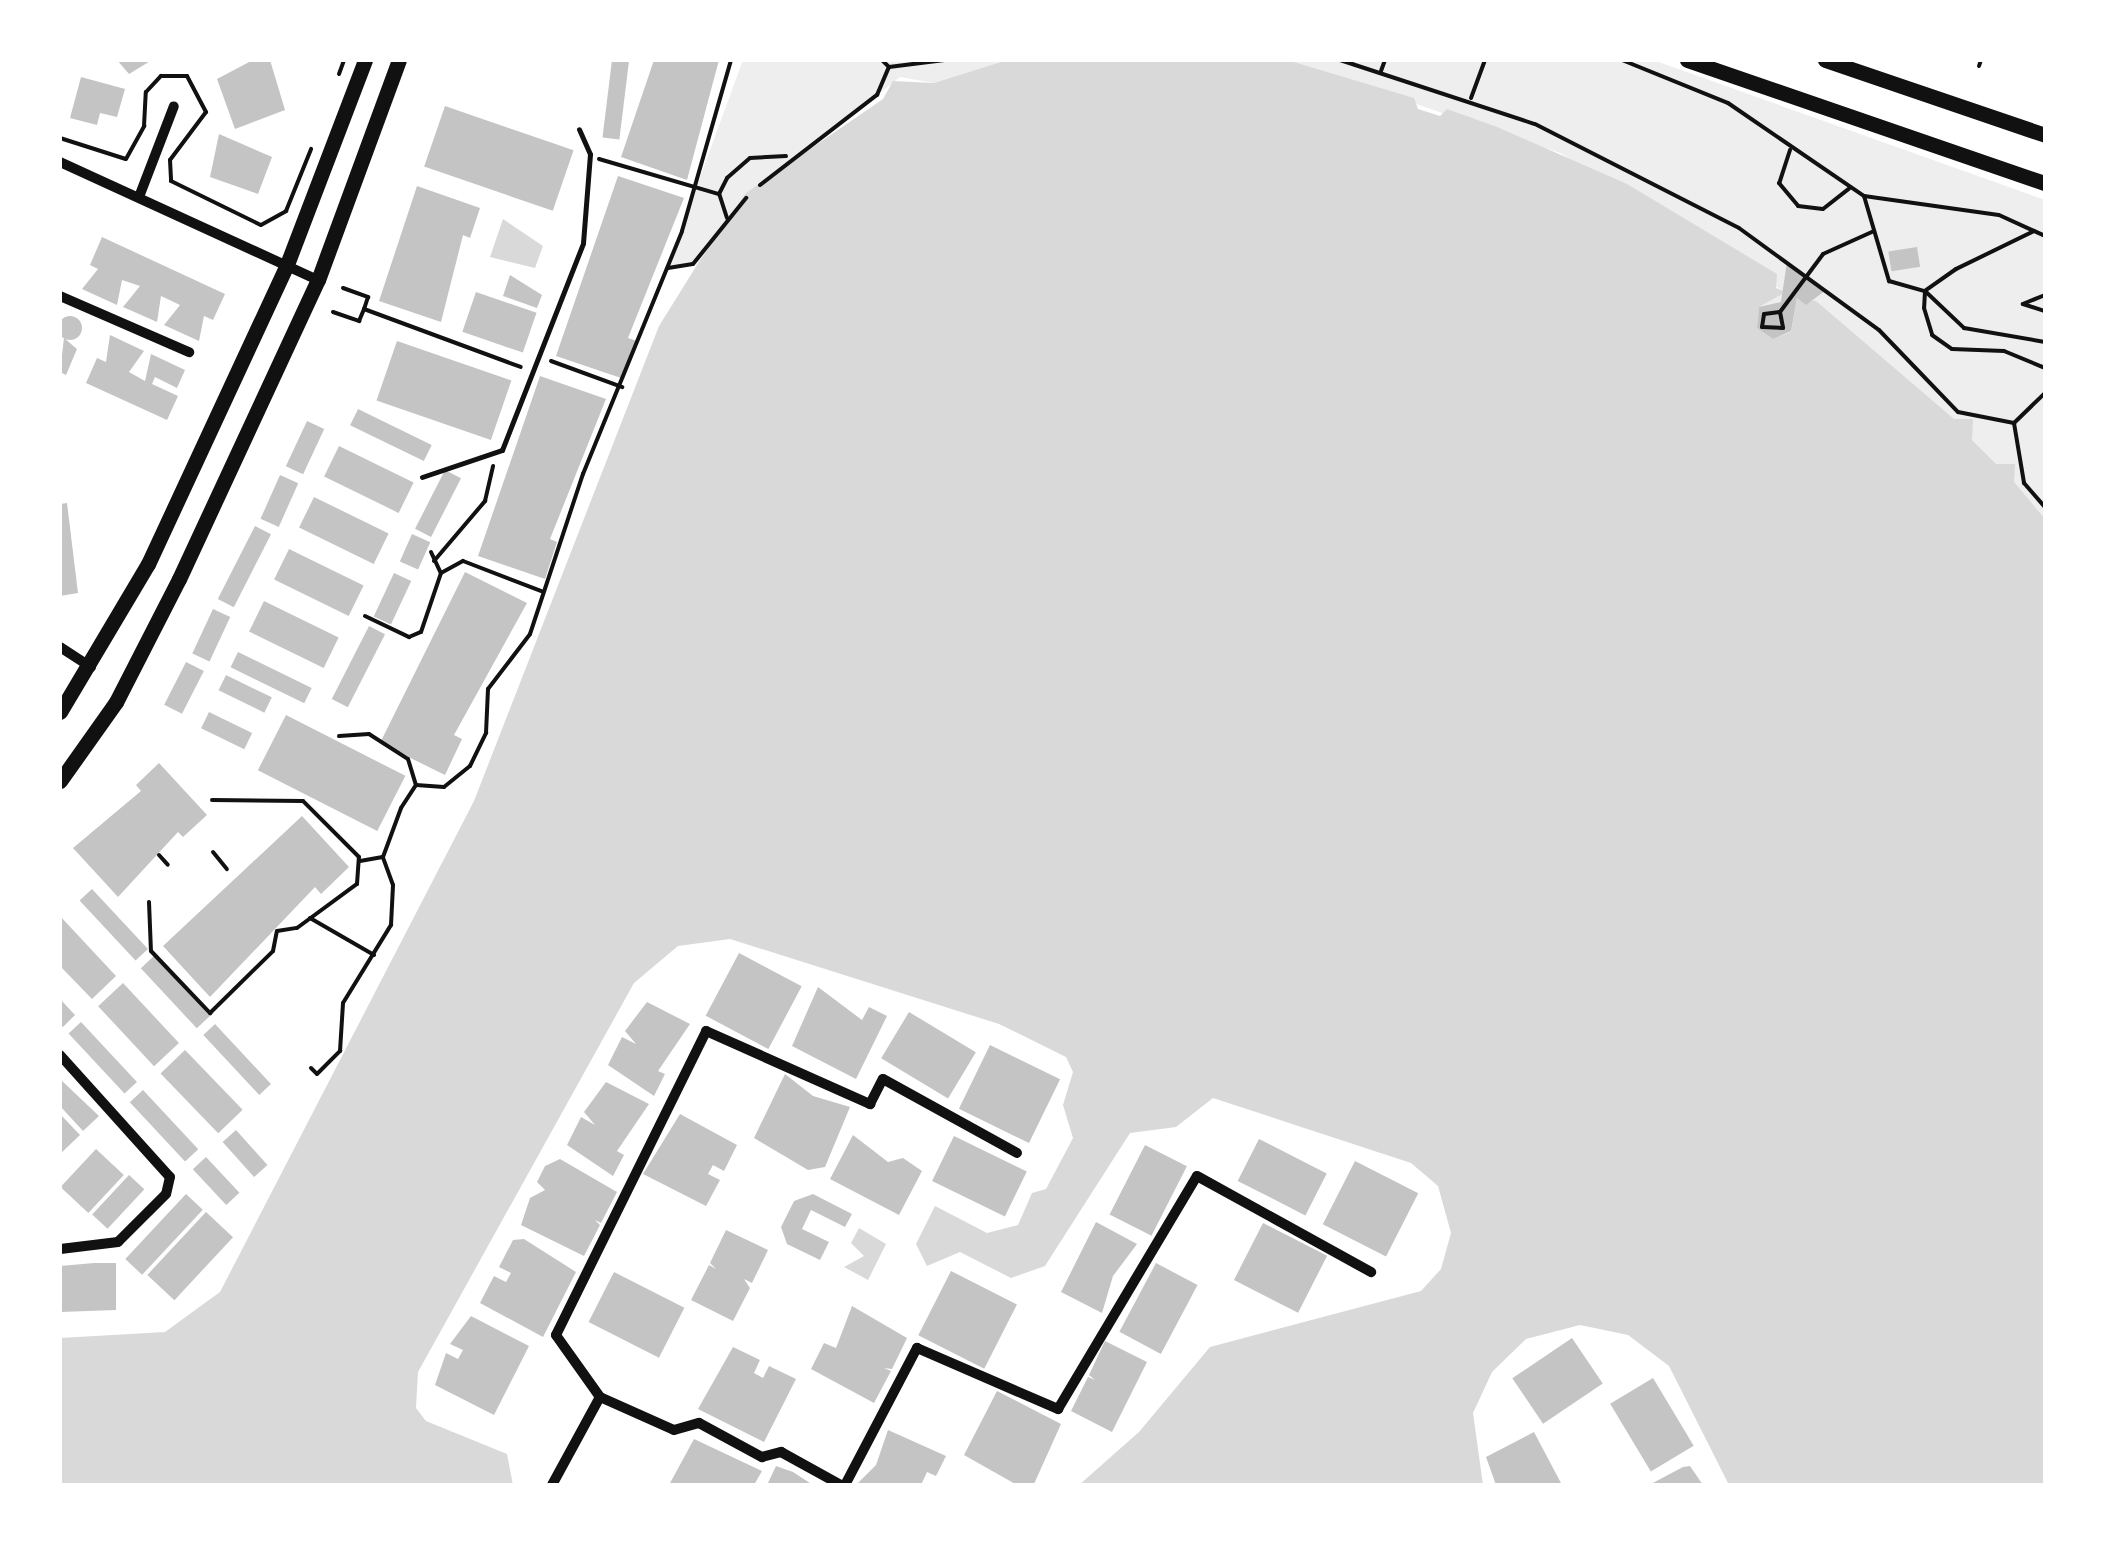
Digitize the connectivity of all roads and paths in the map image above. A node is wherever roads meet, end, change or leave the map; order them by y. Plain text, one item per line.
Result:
1 (344, 60) edge
2 (366, 60) edge
3 (399, 60) edge
4 (731, 60) edge
5 (882, 60) edge
6 (945, 60) edge
7 (1340, 60) edge
8 (1385, 60) edge
9 (1485, 60) edge
10 (1622, 60) edge
11 (1687, 60) edge
12 (1825, 60) edge
13 (890, 67) junction
14 (1381, 71) junction
15 (335, 86) dead end
16 (1472, 98) junction
17 (174, 106) dead end
18 (579, 130) dead end
19 (2045, 135) edge
20 (60, 138) edge
21 (314, 140) dead end
22 (1790, 150) junction
23 (788, 156) junction
24 (590, 161) junction
25 (60, 162) edge
26 (690, 181) junction
27 (2045, 184) edge
28 (760, 185) dead end
29 (1849, 189) junction
30 (719, 194) junction
31 (1864, 196) junction
32 (139, 198) junction
33 (746, 198) dead end
34 (728, 218) junction
35 (2034, 231) junction
36 (1874, 232) junction
37 (2045, 236) edge
38 (286, 267) junction
39 (668, 268) junction
40 (1807, 276) junction
41 (318, 280) junction
42 (344, 288) dead end
43 (1925, 291) junction
44 (2045, 295) edge
45 (60, 296) edge
46 (364, 309) junction
47 (2045, 311) edge
48 (332, 312) dead end
49 (1780, 312) junction
50 (2045, 342) edge
51 (537, 350) junction
52 (190, 352) dead end
53 (2045, 368) edge
54 (530, 370) junction
55 (622, 386) junction
56 (2045, 393) edge
57 (2014, 422) junction
58 (492, 452) junction
59 (422, 477) dead end
60 (2045, 507) edge
61 (431, 552) dead end
62 (434, 561) junction
63 (440, 573) junction
64 (541, 591) junction
65 (365, 616) dead end
66 (60, 646) edge
67 (91, 667) junction
68 (60, 712) edge
69 (339, 736) dead end
70 (60, 781) edge
71 (416, 785) junction
72 (212, 800) dead end
73 (212, 852) dead end
74 (160, 855) dead end
75 (383, 857) junction
76 (360, 861) junction
77 (168, 865) dead end
78 (227, 869) dead end
79 (149, 902) dead end
80 (310, 918) junction
81 (374, 956) junction
82 (60, 1055) edge
83 (311, 1068) dead end
84 (1017, 1153) dead end
85 (60, 1249) edge
86 (1372, 1272) dead end
87 (600, 1397) junction
88 (552, 1485) edge
89 (843, 1485) edge

1 - 15 path
2 - 38 main road
3 - 41 main road
4 - 26 path
5 - 13 path
6 - 13 path
7 - 14 path
8 - 14 path
9 - 16 path
10 - 22 path
11 - 27 main road
12 - 19 main road
13 - 23 path
14 - 16 path
16 - 40 path
17 - 32 street
18 - 24 lane
20 - 21 path
22 - 29 path
22 - 29 path
23 - 28 path
23 - 30 path
24 - 26 path
24 - 51 lane
25 - 32 street
26 - 30 path
26 - 39 path
29 - 31 path
30 - 34 path
31 - 35 path
31 - 36 path
32 - 38 street
33 - 34 path
34 - 39 path
35 - 37 path
35 - 43 path
36 - 40 path
36 - 43 path
38 - 41 street
38 - 67 main road
39 - 55 path
40 - 49 path
40 - 57 path
41 - 70 main road
42 - 46 path
43 - 50 path
43 - 53 path
44 - 47 path
45 - 52 street
46 - 48 path
46 - 54 path
49 - 49 path
51 - 54 lane
51 - 55 path
54 - 58 lane
55 - 64 path
56 - 57 path
57 - 60 path
58 - 59 lane
58 - 62 path
61 - 62 path
62 - 63 path
63 - 64 path
63 - 65 path
64 - 71 path
66 - 67 street
67 - 68 main road
69 - 71 path
71 - 75 path
72 - 76 path
73 - 78 path
74 - 77 path
75 - 76 path
75 - 81 path
76 - 80 path
79 - 80 path
80 - 81 path
81 - 83 path
82 - 85 street
84 - 87 street
86 - 89 street
87 - 88 street
87 - 89 street

